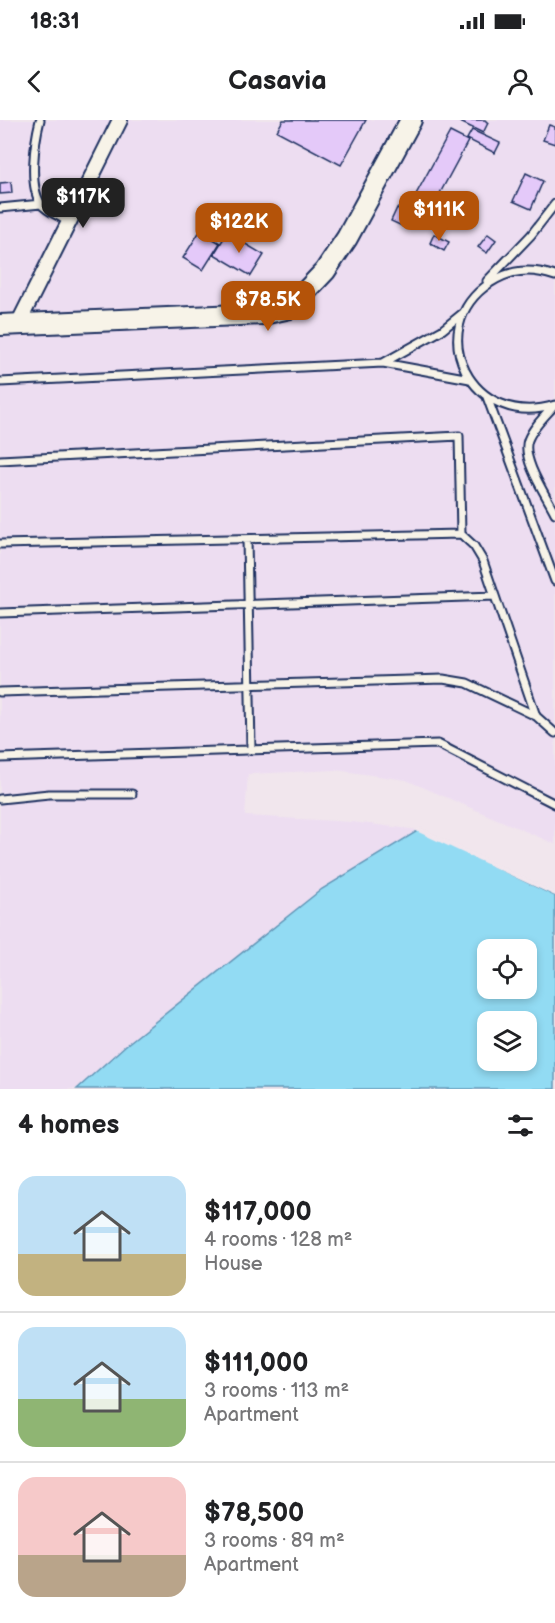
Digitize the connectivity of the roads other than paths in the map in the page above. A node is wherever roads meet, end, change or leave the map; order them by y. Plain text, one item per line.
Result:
1 (40, 120) edge
2 (120, 120) edge
3 (411, 120) edge
4 (41, 204) junction
5 (555, 204) edge
6 (0, 208) edge
7 (69, 222) junction
8 (555, 276) edge
9 (480, 289) junction
10 (463, 313) junction
11 (9, 324) edge
12 (383, 363) junction
13 (470, 379) junction
14 (0, 382) edge
15 (487, 397) junction
16 (554, 405) edge
17 (0, 460) edge
18 (555, 513) edge
19 (461, 534) junction
20 (247, 539) junction
21 (0, 544) edge
22 (555, 581) edge
23 (495, 596) junction
24 (249, 604) junction
25 (0, 613) edge
26 (250, 684) junction
27 (0, 692) edge
28 (536, 716) junction
29 (555, 733) edge
30 (251, 749) junction
31 (0, 758) edge
32 (132, 794) dead end
33 (0, 799) edge
34 (555, 804) edge

1 - 4 lane
2 - 7 street
3 - 11 main road
4 - 6 lane
4 - 7 lane
5 - 9 lane
7 - 11 street
8 - 9 lane
9 - 10 lane
10 - 12 lane
10 - 13 lane
12 - 13 lane
12 - 14 lane
13 - 15 lane
15 - 16 lane
15 - 22 lane
16 - 18 lane
17 - 19 lane
19 - 20 lane
19 - 23 lane
20 - 21 lane
20 - 24 lane
23 - 24 lane
23 - 28 lane
24 - 25 lane
24 - 26 lane
26 - 27 lane
26 - 28 lane
26 - 30 lane
28 - 29 lane
30 - 31 lane
30 - 34 lane
32 - 33 lane

